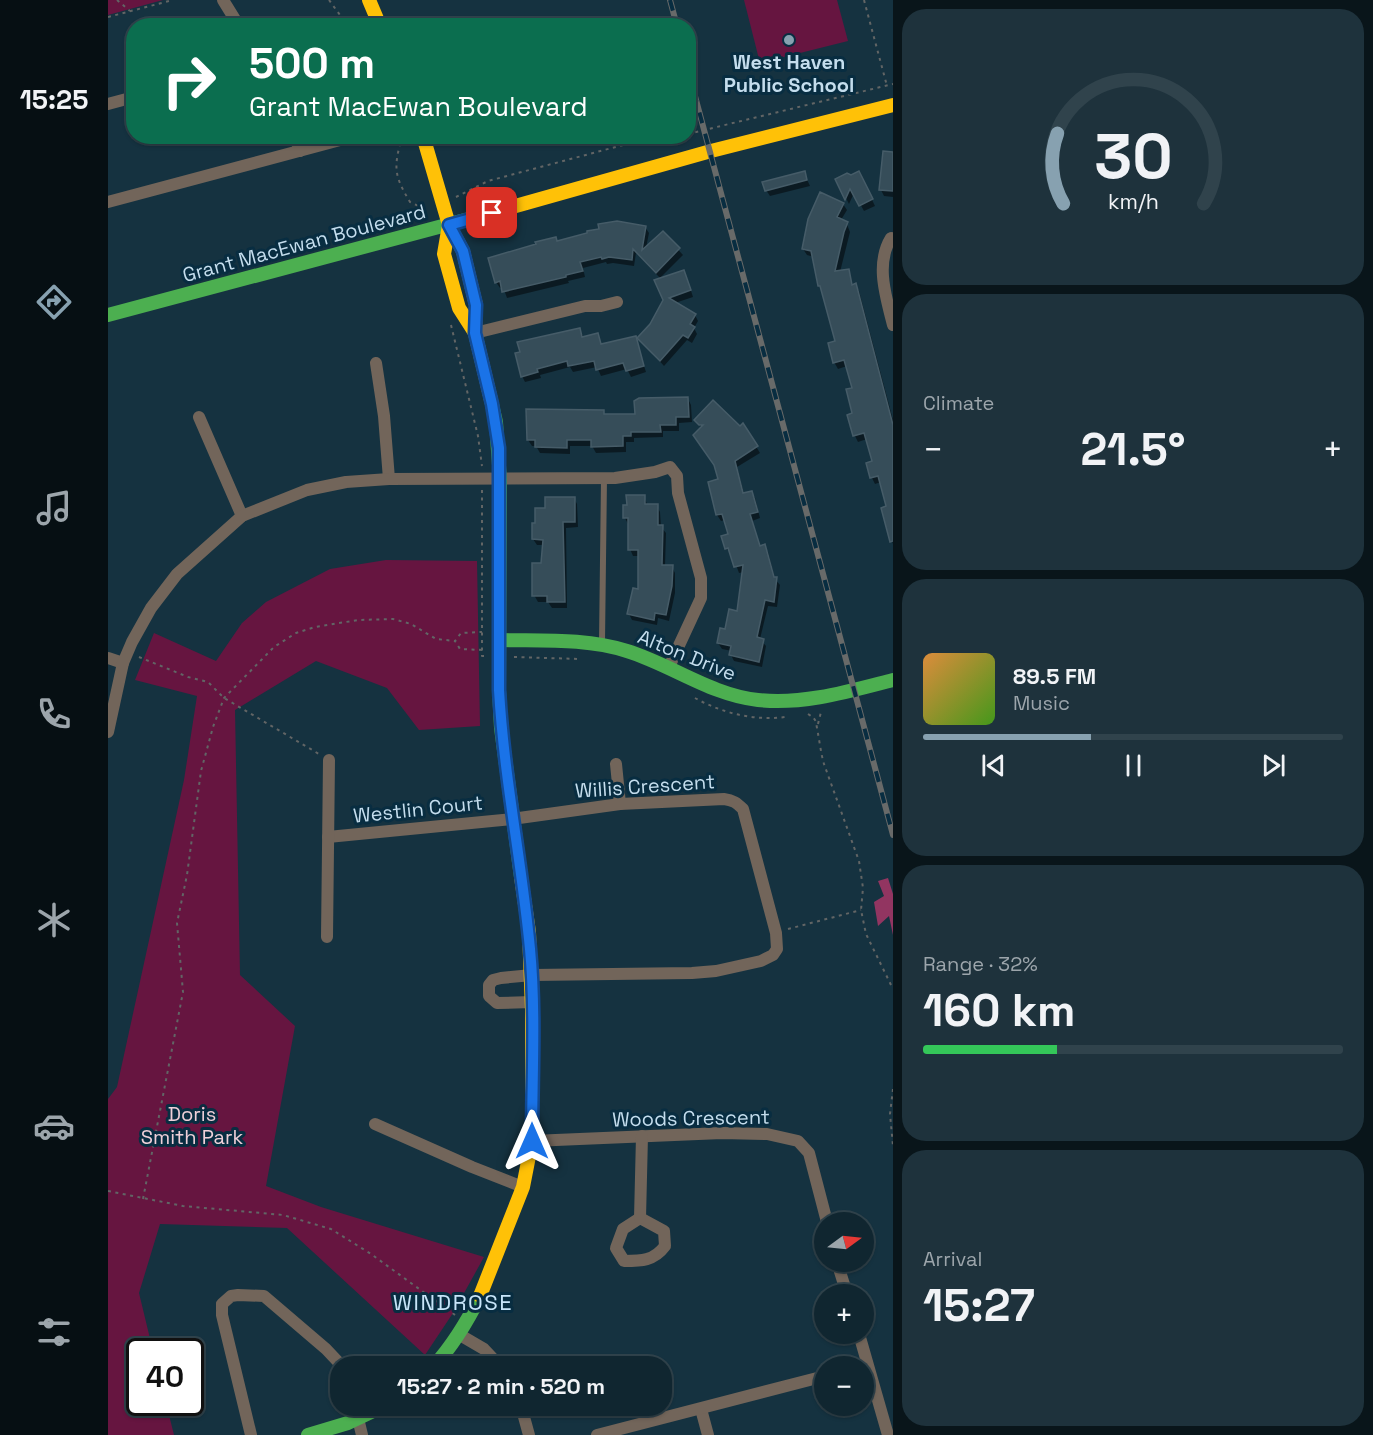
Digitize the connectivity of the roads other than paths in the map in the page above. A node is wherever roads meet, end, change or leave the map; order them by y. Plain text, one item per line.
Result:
1 (223, 0) edge
2 (369, 0) edge
3 (234, 18) edge
4 (377, 18) edge
5 (126, 99) edge
6 (108, 104) edge
7 (893, 105) edge
8 (298, 144) edge
9 (326, 144) edge
10 (425, 144) edge
11 (300, 151) junction
12 (108, 202) edge
13 (449, 225) junction
14 (891, 238) dead end
15 (617, 302) dead end
16 (108, 315) edge
17 (893, 325) edge
18 (475, 333) junction
19 (376, 363) dead end
20 (199, 417) dead end
21 (604, 478) junction
22 (389, 479) junction
23 (500, 480) junction
24 (242, 516) junction
25 (500, 640) junction
26 (602, 645) junction
27 (108, 658) edge
28 (125, 658) junction
29 (669, 667) junction
30 (893, 680) edge
31 (108, 732) edge
32 (329, 760) road end
33 (616, 764) dead end
34 (620, 804) junction
35 (512, 819) junction
36 (328, 837) junction
37 (327, 937) dead end
38 (532, 975) junction
39 (532, 1002) junction
40 (375, 1124) dead end
41 (642, 1137) junction
42 (532, 1141) junction
43 (524, 1187) junction
44 (824, 1212) edge
45 (640, 1218) dead end
46 (463, 1329) junction
47 (333, 1356) edge
48 (443, 1356) edge
49 (491, 1356) edge
50 (814, 1379) edge
51 (874, 1394) edge
52 (700, 1409) junction
53 (348, 1416) edge
54 (357, 1416) edge
55 (524, 1416) edge
56 (251, 1435) edge
57 (308, 1435) edge
58 (362, 1435) edge
59 (529, 1435) edge
60 (597, 1435) edge
61 (708, 1435) edge
62 (888, 1435) edge

1 - 3 street
2 - 4 street
5 - 6 street
7 - 13 street, Grant MacEwan Boulevard
8 - 11 street
9 - 11 street
10 - 13 street
11 - 12 street
13 - 16 street, Grant MacEwan Boulevard
13 - 18 street
14 - 17 street
15 - 18 street
18 - 23 street
19 - 22 street
20 - 24 street
21 - 23 street
21 - 26 lane
21 - 29 street
22 - 23 street
22 - 24 street
23 - 25 street
24 - 28 street
25 - 26 street, Alton Drive
25 - 35 street
26 - 29 street, Alton Drive
27 - 28 street
28 - 31 street
29 - 30 street, Alton Drive
32 - 36 street, Westlin Court
33 - 34 street
34 - 35 street, Willis Crescent
34 - 38 street, Willis Crescent
35 - 36 street, Westlin Court
35 - 38 street
36 - 37 street, Westlin Court
38 - 39 street
38 - 39 street
39 - 42 street
40 - 43 street
41 - 42 street, Woods Crescent
41 - 44 street, Woods Crescent
41 - 45 street
42 - 43 street
43 - 46 street
46 - 48 street
46 - 49 street
47 - 56 street
50 - 52 street
51 - 62 street
52 - 60 street
52 - 61 street
53 - 57 street
54 - 58 street
55 - 59 street

